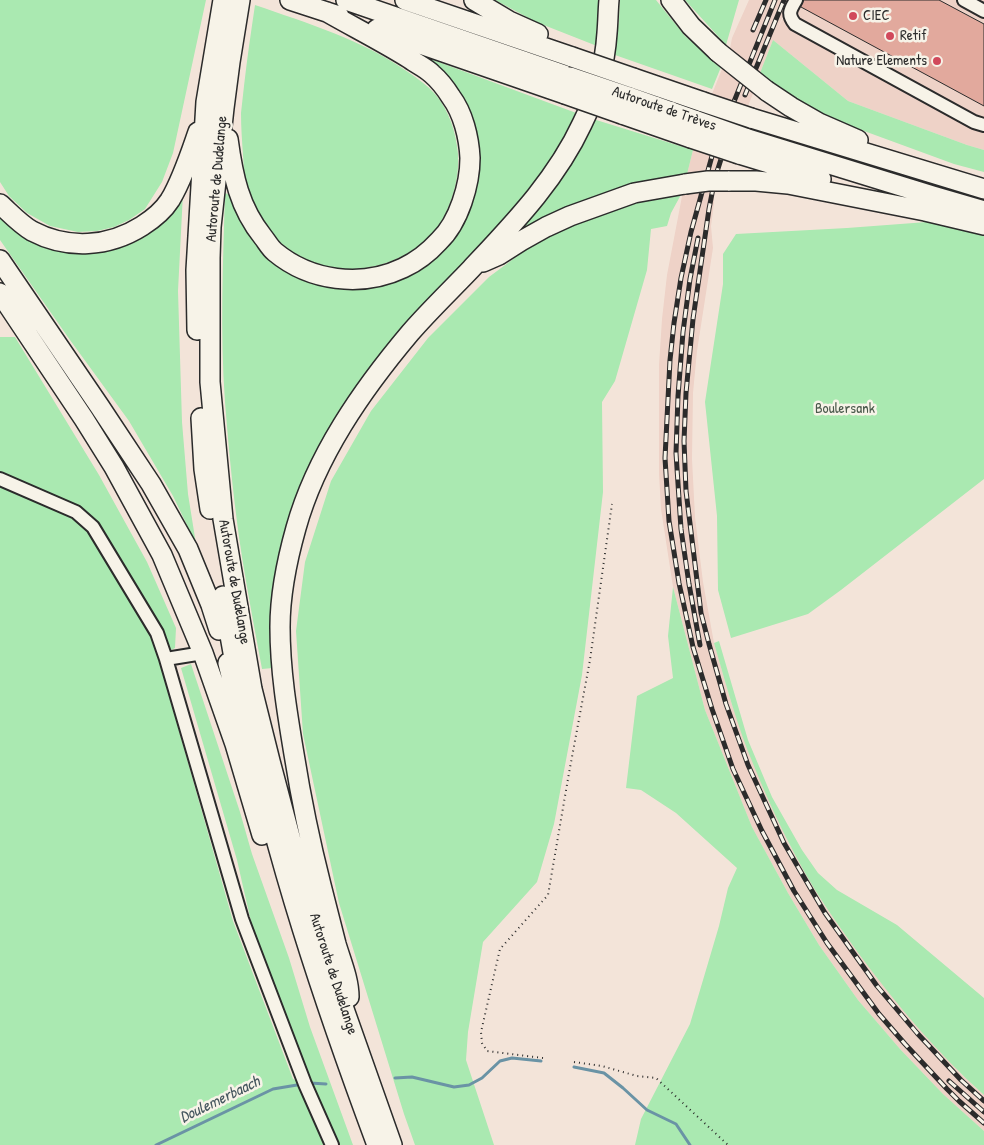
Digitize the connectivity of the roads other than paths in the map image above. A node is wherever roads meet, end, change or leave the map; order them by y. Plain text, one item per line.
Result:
1 (223, 0) edge
2 (240, 0) edge
3 (290, 0) edge
4 (346, 0) edge
5 (405, 0) edge
6 (474, 0) edge
7 (609, 0) edge
8 (671, 0) edge
9 (796, 0) edge
10 (964, 0) edge
11 (984, 11) edge
12 (327, 12) junction
13 (572, 57) junction
14 (567, 86) junction
15 (215, 105) junction
16 (984, 125) edge
17 (742, 146) junction
18 (956, 181) junction
19 (984, 189) edge
20 (0, 204) edge
21 (925, 211) junction
22 (984, 211) edge
23 (984, 225) edge
24 (0, 260) edge
25 (474, 266) junction
26 (0, 293) edge
27 (0, 479) edge
28 (204, 653) junction
29 (166, 660) junction
30 (256, 763) junction
31 (289, 887) junction
32 (348, 1021) junction
33 (332, 1145) edge
34 (377, 1145) edge
35 (392, 1145) edge

1 - 15 highway, Autoroute de Dudelange
2 - 15 highway, Autoroute de Dudelange
3 - 12 highway
4 - 14 highway
5 - 13 highway, Autoroute de Trèves
6 - 13 highway
7 - 25 highway
8 - 18 highway, bridge
9 - 16 street
10 - 11 street
12 - 14 highway
12 - 15 highway
13 - 18 highway, Autoroute de Trèves, bridge
14 - 17 highway, bridge
15 - 20 highway
15 - 30 highway, Autoroute de Dudelange
15 - 32 highway, Autoroute de Dudelange
17 - 21 highway
17 - 22 highway
18 - 19 highway, Autoroute de Trèves
21 - 23 highway
21 - 25 highway, bridge
24 - 30 highway
25 - 32 highway
26 - 28 highway
27 - 29 street
28 - 29 street
28 - 31 highway
29 - 33 street
30 - 31 highway, Autoroute de Dudelange
31 - 34 highway, Autoroute de Dudelange
32 - 35 highway, Autoroute de Dudelange

